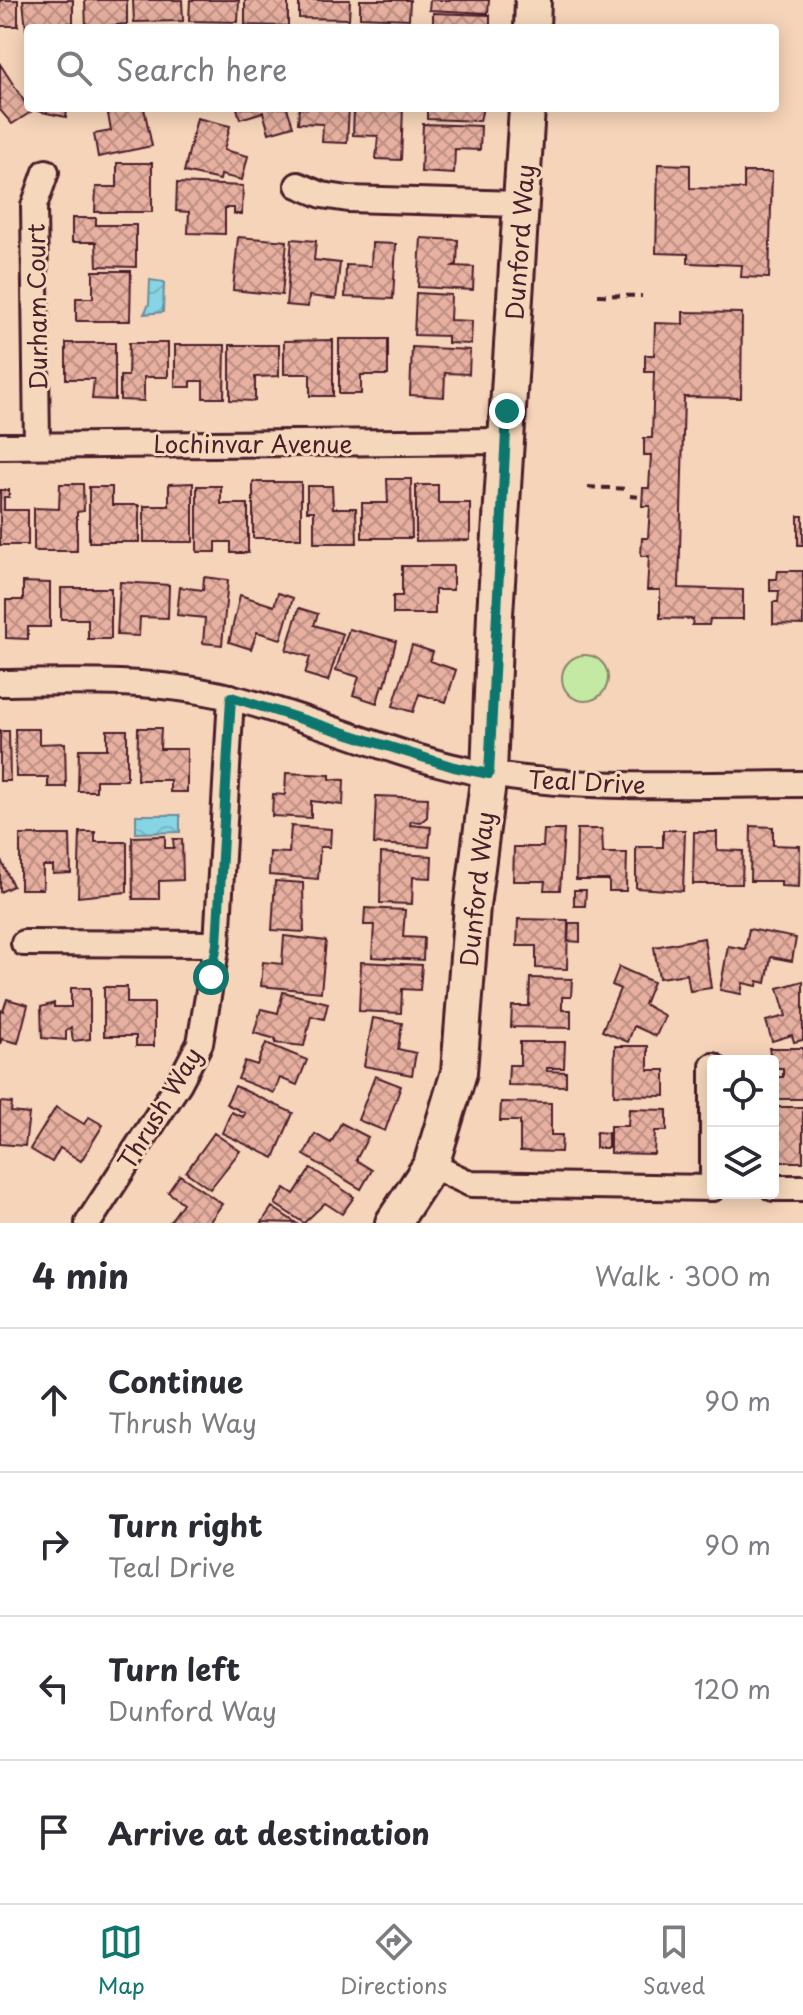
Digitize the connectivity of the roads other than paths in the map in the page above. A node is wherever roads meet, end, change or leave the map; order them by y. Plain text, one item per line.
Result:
1 (533, 0) edge
2 (532, 24) edge
3 (527, 112) edge
4 (46, 172) dead end
5 (298, 185) dead end
6 (522, 204) junction
7 (506, 441) junction
8 (37, 445) junction
9 (0, 446) edge
10 (0, 683) edge
11 (231, 697) junction
12 (489, 774) junction
13 (803, 784) edge
14 (24, 943) dead end
15 (217, 944) junction
16 (431, 1165) junction
17 (707, 1188) edge
18 (779, 1188) edge
19 (803, 1188) edge
20 (88, 1223) edge
21 (393, 1223) edge

1 - 2 street
3 - 6 street, Dunford Way
4 - 8 street, Durham Court
5 - 6 street
6 - 7 street, Dunford Way
7 - 8 street, Lochinvar Avenue
7 - 12 street, Dunford Way
8 - 9 street, Lochinvar Avenue
10 - 11 street, Teal Drive
11 - 12 street, Teal Drive
11 - 15 street, Thrush Way
12 - 13 street, Teal Drive
12 - 16 street, Dunford Way
14 - 15 street
15 - 20 street, Thrush Way
16 - 17 street
16 - 21 street, Dunford Way
18 - 19 street

